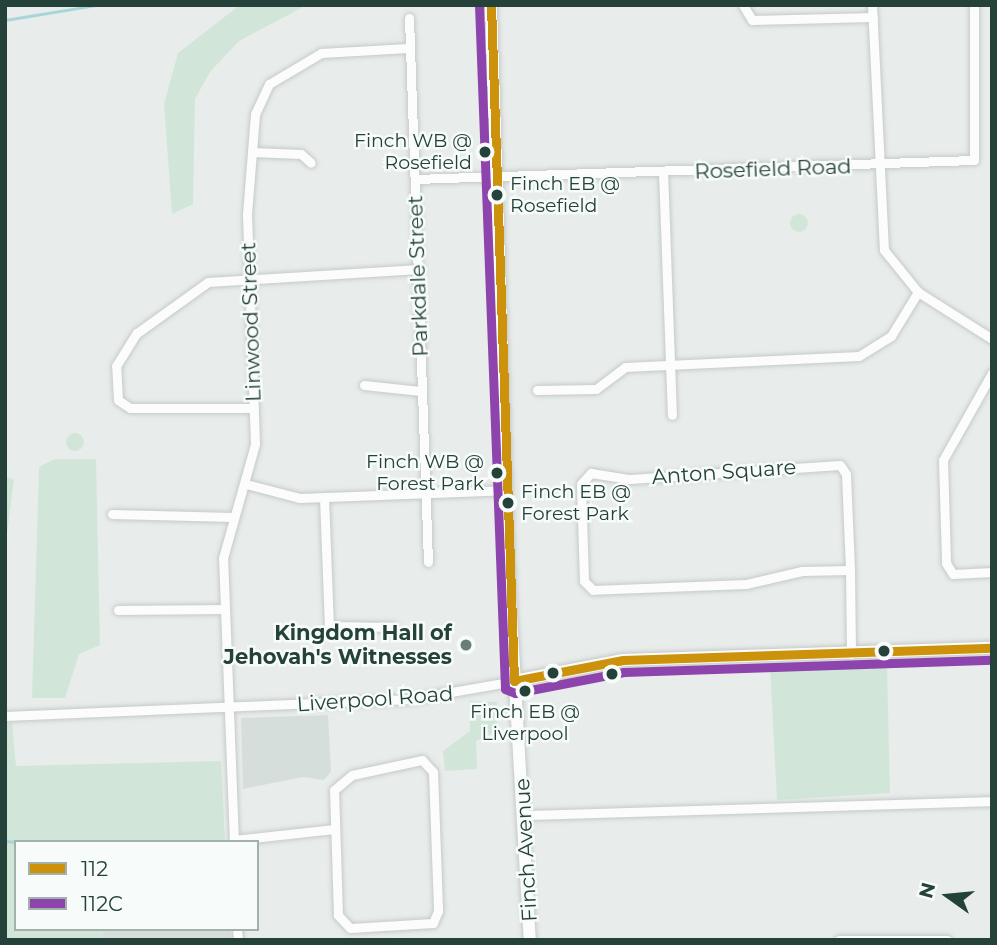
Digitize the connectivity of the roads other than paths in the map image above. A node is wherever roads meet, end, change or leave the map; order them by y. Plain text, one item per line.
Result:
1 (491, 5) edge
2 (743, 5) edge
3 (872, 5) edge
4 (974, 5) edge
5 (873, 17) junction
6 (409, 18) dead end
7 (408, 48) junction
8 (252, 152) junction
9 (311, 163) dead end
10 (878, 165) junction
11 (663, 172) junction
12 (494, 177) junction
13 (415, 178) junction
14 (419, 269) junction
15 (248, 275) junction
16 (918, 292) junction
17 (992, 339) edge
18 (670, 365) junction
19 (992, 373) edge
20 (364, 385) dead end
21 (537, 390) dead end
22 (421, 391) junction
23 (254, 408) junction
24 (672, 415) dead end
25 (246, 484) junction
26 (505, 489) junction
27 (426, 493) junction
28 (324, 497) junction
29 (112, 514) dead end
30 (233, 517) junction
31 (428, 562) dead end
32 (850, 570) junction
33 (992, 572) edge
34 (223, 609) junction
35 (117, 610) dead end
36 (393, 627) dead end
37 (992, 648) edge
38 (851, 654) junction
39 (514, 681) junction
40 (229, 707) junction
41 (5, 716) edge
42 (992, 801) edge
43 (525, 815) junction
44 (334, 829) junction
45 (234, 840) edge
46 (242, 840) edge
47 (530, 940) edge
48 (839, 940) edge
49 (947, 940) edge

1 - 12 main road, Finch Avenue
2 - 5 street
3 - 5 street
4 - 10 street, Rosefield Road
5 - 10 street
6 - 7 street, Parkdale Street
7 - 8 street, Linwood Street
7 - 13 street, Parkdale Street
8 - 9 street
8 - 15 street, Linwood Street
10 - 11 street, Rosefield Road
10 - 16 street
11 - 12 street, Rosefield Road
11 - 18 street
12 - 13 street, Rosefield Road
12 - 26 main road, Finch Avenue
13 - 14 street, Parkdale Street
14 - 15 street
14 - 22 street, Parkdale Street
15 - 23 street, Linwood Street
15 - 23 street
16 - 17 street
16 - 18 street
18 - 21 street
18 - 24 street
19 - 33 street
20 - 22 street
22 - 27 street, Parkdale Street
23 - 25 street, Linwood Street
25 - 28 street
25 - 30 street, Linwood Street
26 - 27 street
26 - 39 main road, Finch Avenue
27 - 28 street
27 - 31 street, Parkdale Street
28 - 36 street
29 - 30 street
30 - 34 street, Linwood Street
32 - 32 street, Anton Square
32 - 38 street, Anton Square
34 - 35 street
34 - 40 street, Linwood Street
37 - 38 main road, Liverpool Road
38 - 39 main road, Liverpool Road
39 - 40 street, Liverpool Road
39 - 43 main road, Finch Avenue
40 - 41 street, Liverpool Road
40 - 45 street, Linwood Street
42 - 43 street
43 - 47 main road, Finch Avenue
44 - 44 street
44 - 46 street
48 - 49 street

